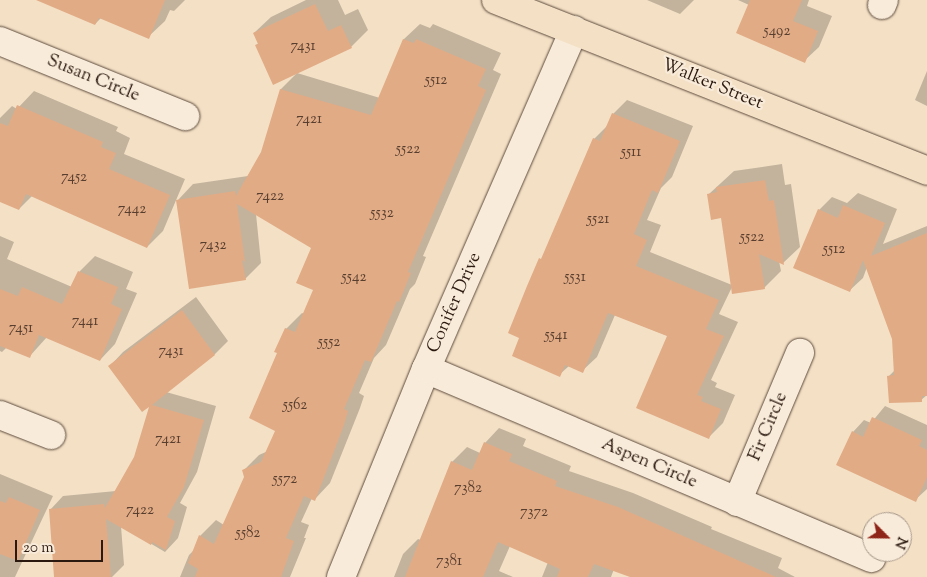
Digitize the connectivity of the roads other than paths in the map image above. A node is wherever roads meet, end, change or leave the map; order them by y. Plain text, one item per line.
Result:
1 (496, 0) edge
2 (574, 30) junction
3 (0, 41) edge
4 (185, 116) dead end
5 (927, 171) edge
6 (800, 353) dead end
7 (426, 369) junction
8 (0, 415) edge
9 (51, 436) dead end
10 (737, 502) junction
11 (862, 554) edge
12 (342, 577) edge

1 - 2 main road, Walker Street
2 - 5 main road, Walker Street
2 - 7 street, Conifer Drive
3 - 4 street, Susan Circle
6 - 10 street, Fir Circle
7 - 10 street, Aspen Circle
7 - 12 street, Conifer Drive
8 - 9 street
10 - 11 street, Aspen Circle

